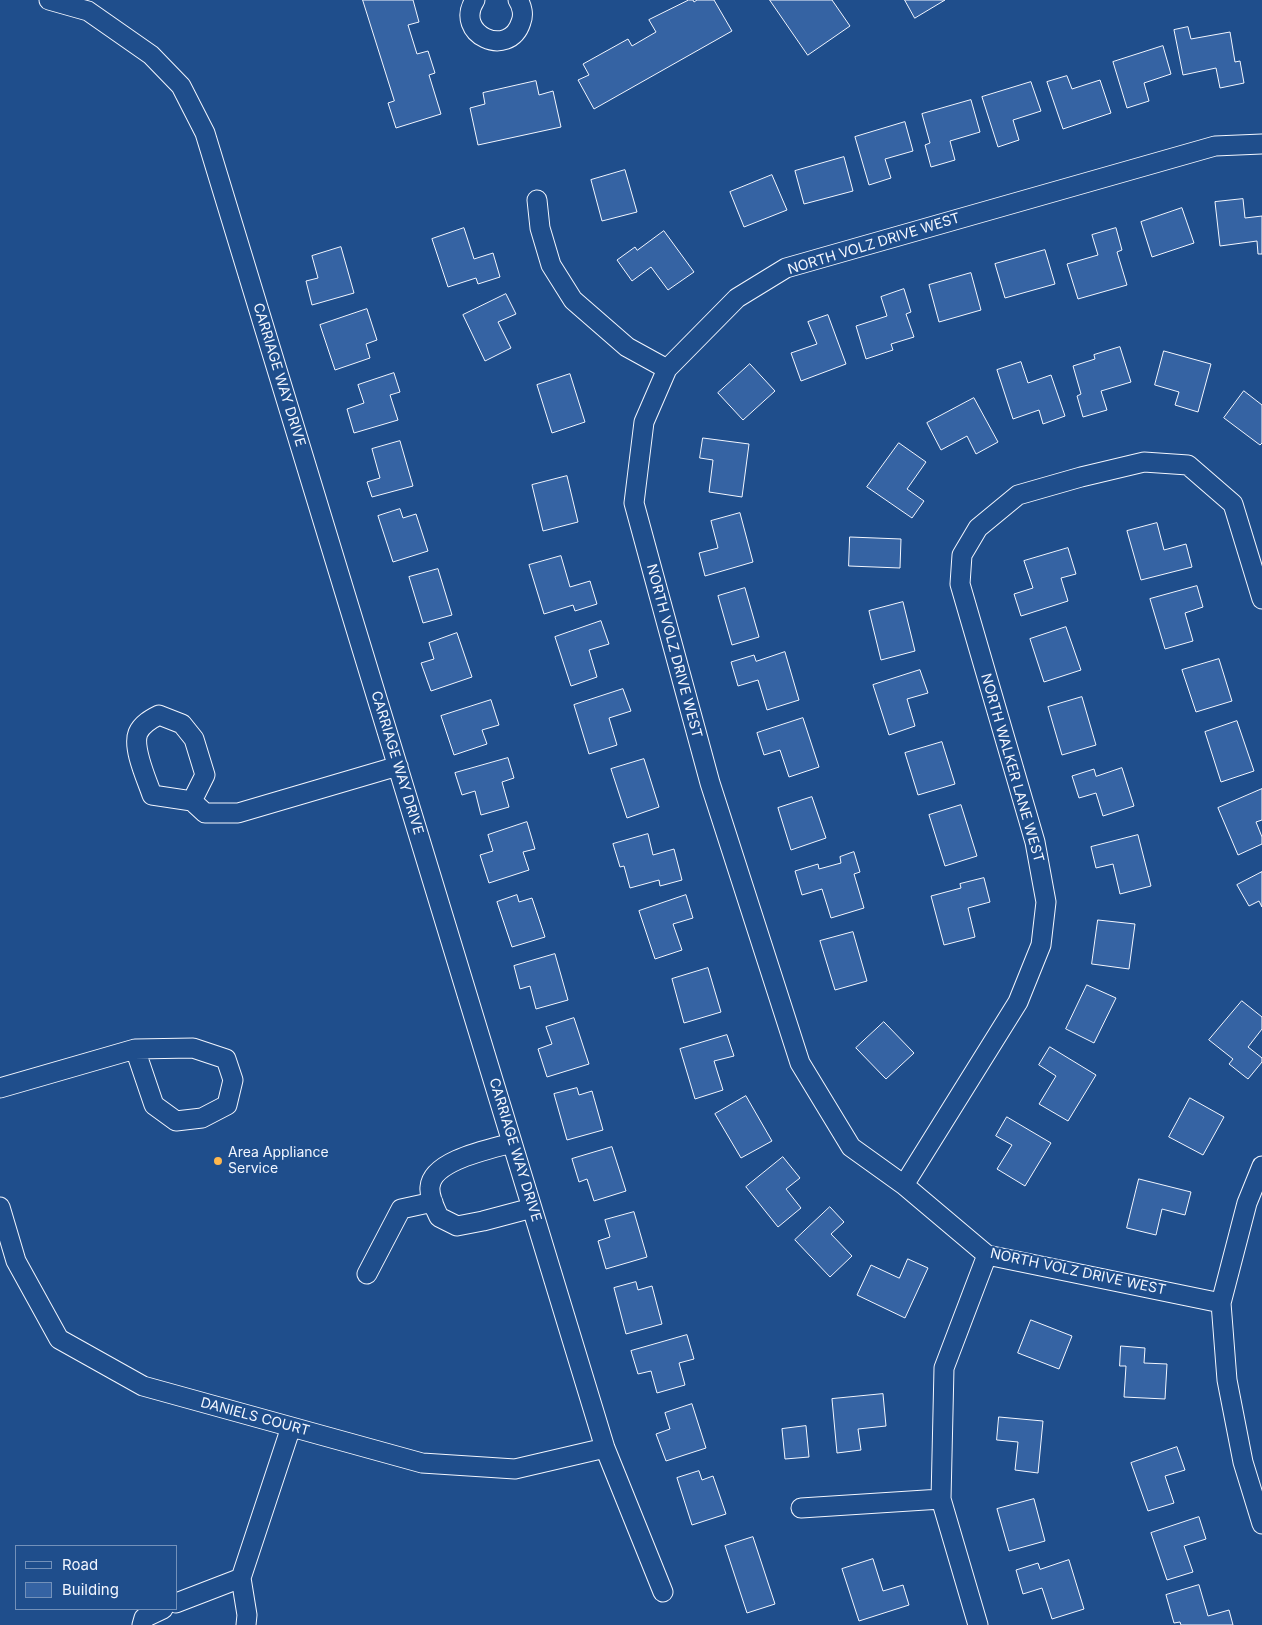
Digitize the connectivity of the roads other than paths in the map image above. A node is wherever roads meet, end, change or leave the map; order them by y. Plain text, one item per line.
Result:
1 (49, 0) edge
2 (475, 0) edge
3 (518, 0) edge
4 (1262, 144) edge
5 (537, 200) dead end
6 (668, 369) junction
7 (1262, 599) edge
8 (398, 766) junction
9 (192, 801) junction
10 (135, 1049) junction
11 (0, 1088) edge
12 (512, 1143) junction
13 (1262, 1166) edge
14 (904, 1185) junction
15 (433, 1202) junction
16 (0, 1207) edge
17 (532, 1208) junction
18 (987, 1254) junction
19 (367, 1274) dead end
20 (1221, 1303) junction
21 (291, 1427) junction
22 (605, 1448) junction
23 (941, 1500) junction
24 (801, 1508) dead end
25 (1262, 1524) edge
26 (241, 1578) junction
27 (663, 1592) dead end
28 (178, 1602) edge
29 (161, 1610) edge
30 (142, 1625) edge
31 (246, 1625) edge
32 (978, 1625) edge

1 - 8 street, CARRIAGE WAY DRIVE
2 - 3 street
4 - 6 street, NORTH VOLZ DRIVE WEST
5 - 6 street
6 - 14 street, NORTH VOLZ DRIVE WEST
7 - 14 street, NORTH WALKER LANE WEST
8 - 9 street
8 - 12 street, CARRIAGE WAY DRIVE
9 - 9 street
10 - 10 street
10 - 11 street
12 - 15 street
12 - 17 street, CARRIAGE WAY DRIVE
13 - 20 street
14 - 18 street, NORTH VOLZ DRIVE WEST
15 - 17 street
15 - 19 street
16 - 21 street, DANIELS COURT
17 - 22 street, CARRIAGE WAY DRIVE
18 - 20 street, NORTH VOLZ DRIVE WEST
18 - 23 street
20 - 25 street
21 - 22 street, DANIELS COURT
21 - 26 street
22 - 27 street, CARRIAGE WAY DRIVE
23 - 24 street
23 - 32 street
26 - 28 street
26 - 31 street
29 - 30 street

